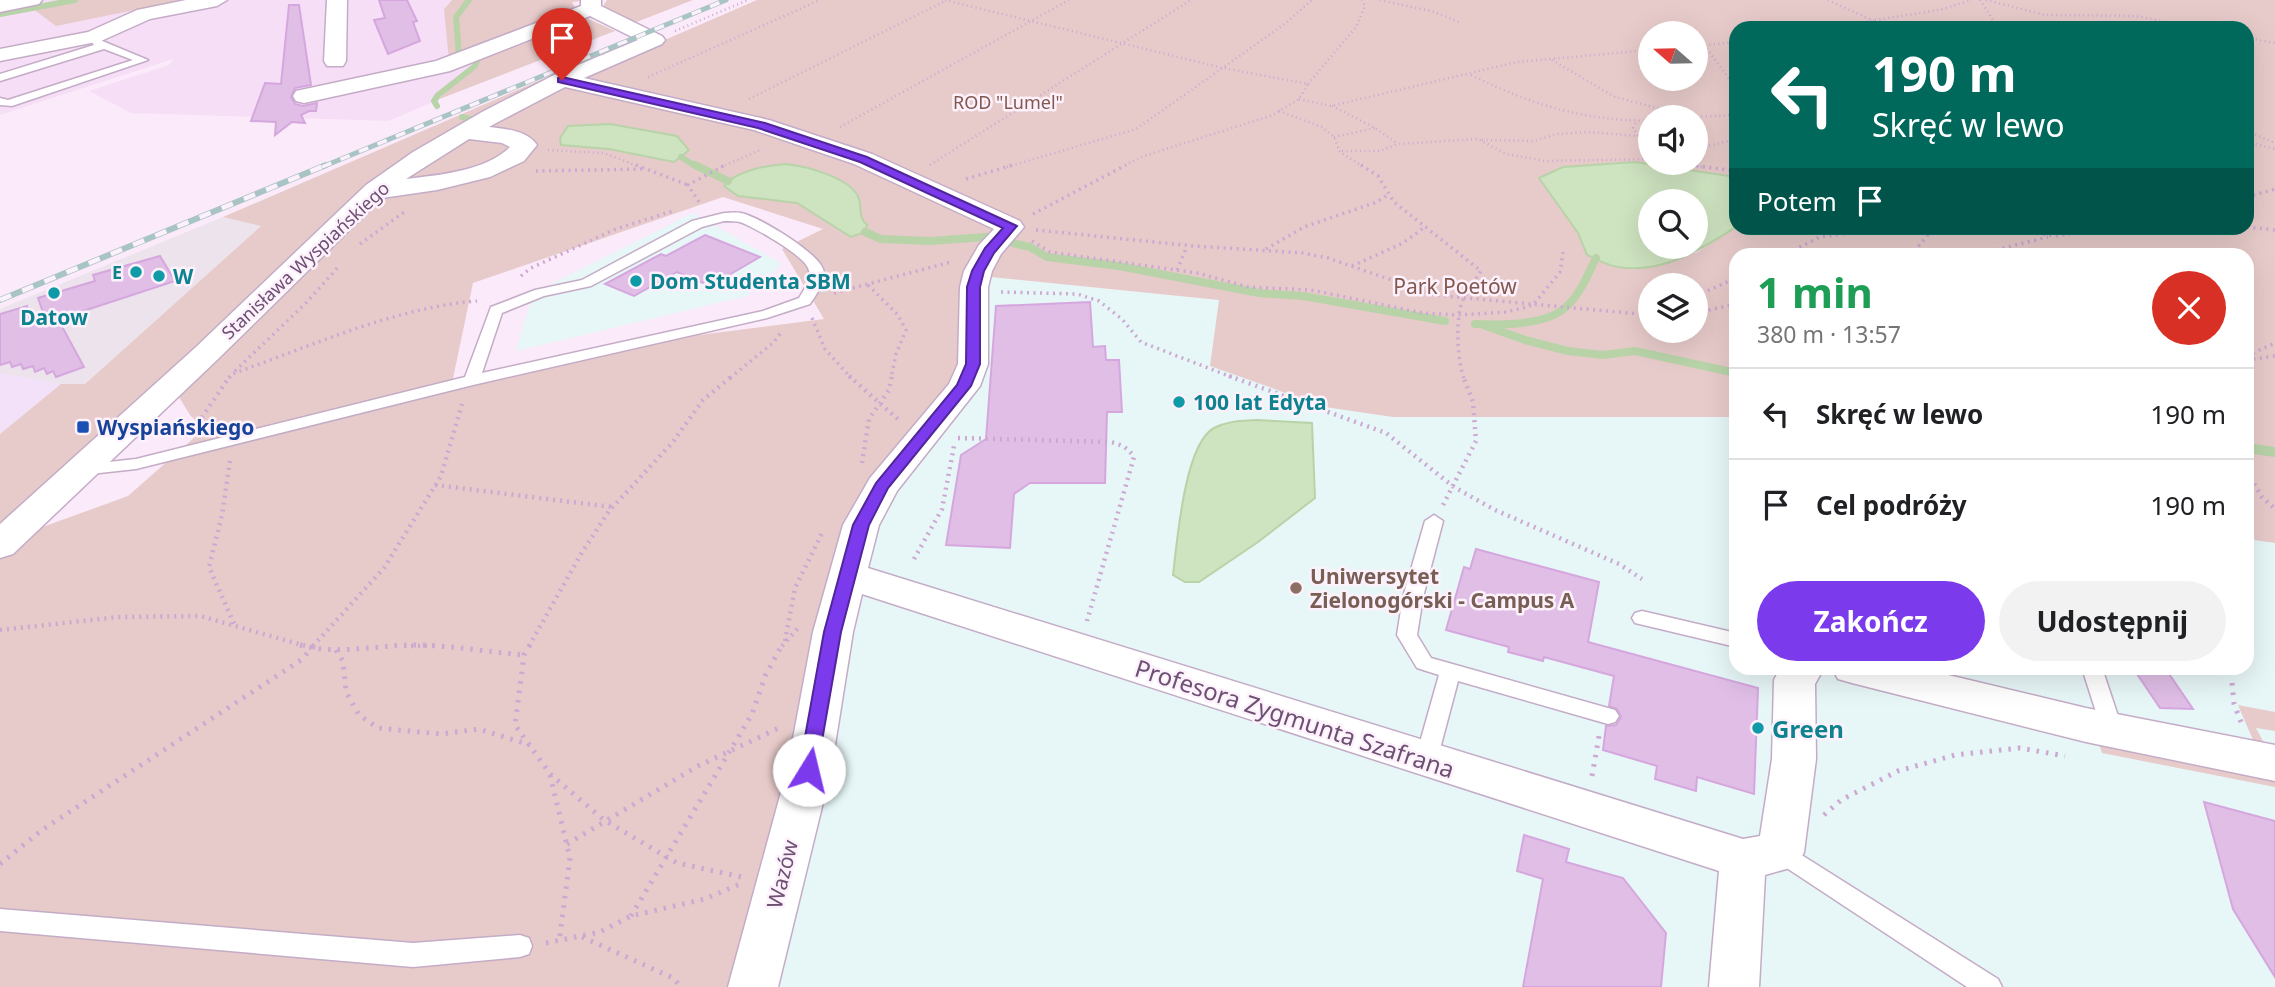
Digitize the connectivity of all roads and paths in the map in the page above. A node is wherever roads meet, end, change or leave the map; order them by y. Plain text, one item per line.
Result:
1 (32, 0) edge
2 (218, 0) edge
3 (337, 0) edge
4 (748, 0) edge
5 (820, 0) edge
6 (945, 0) edge
7 (1069, 0) edge
8 (1191, 0) edge
9 (1312, 0) edge
10 (1362, 0) edge
11 (1380, 0) edge
12 (1828, 0) edge
13 (1972, 0) edge
14 (1980, 0) edge
15 (1986, 0) edge
16 (591, 5) edge
17 (0, 6) edge
18 (1031, 21) junction
19 (1870, 21) edge
20 (1878, 21) edge
21 (1994, 21) edge
22 (2161, 21) edge
23 (1460, 22) dead end
24 (2254, 39) edge
25 (655, 40) junction
26 (99, 41) junction
27 (1123, 43) junction
28 (1729, 43) edge
29 (2275, 43) edge
30 (1708, 45) edge
31 (1708, 50) edge
32 (1638, 51) edge
33 (0, 55) edge
34 (1551, 59) junction
35 (335, 61) dead end
36 (1223, 68) junction
37 (1470, 74) junction
38 (0, 78) edge
39 (1729, 79) edge
40 (562, 80) junction
41 (636, 82) dead end
42 (1308, 84) junction
43 (304, 96) dead end
44 (1299, 99) junction
45 (0, 101) edge
46 (1645, 105) edge
47 (1331, 106) junction
48 (1279, 111) junction
49 (717, 114) junction
50 (1729, 116) edge
51 (1708, 117) edge
52 (1637, 121) joint
53 (1376, 128) junction
54 (834, 131) dead end
55 (465, 132) junction
56 (2254, 134) edge
57 (1334, 137) junction
58 (1478, 139) junction
59 (806, 140) junction
60 (1729, 141) edge
61 (2275, 143) edge
62 (1398, 144) junction
63 (2254, 144) edge
64 (1708, 146) edge
65 (524, 149) junction
66 (2275, 149) edge
67 (1340, 152) junction
68 (1638, 159) edge
69 (1708, 167) edge
70 (651, 169) junction
71 (486, 170) junction
72 (1729, 170) edge
73 (913, 176) junction
74 (450, 178) junction
75 (688, 185) junction
76 (2275, 189) edge
77 (374, 191) junction
78 (1389, 194) junction
79 (2254, 195) edge
80 (699, 202) junction
81 (687, 206) dead end
82 (676, 210) dead end
83 (739, 217) junction
84 (1426, 226) junction
85 (2254, 227) edge
86 (2275, 230) edge
87 (1834, 235) edge
88 (2048, 235) edge
89 (2061, 235) edge
90 (2054, 236) junction
91 (1005, 238) junction
92 (1186, 246) dead end
93 (355, 248) dead end
94 (1798, 248) edge
95 (2004, 248) edge
96 (1265, 250) junction
97 (1563, 252) dead end
98 (346, 257) dead end
99 (1351, 266) junction
100 (1177, 270) junction
101 (1729, 281) edge
102 (868, 285) junction
103 (975, 291) junction
104 (1708, 291) edge
105 (1464, 298) junction
106 (805, 301) junction
107 (499, 305) junction
108 (1533, 305) junction
109 (1729, 306) edge
110 (1708, 310) edge
111 (1638, 314) edge
112 (1458, 317) junction
113 (2275, 343) edge
114 (2254, 354) edge
115 (2275, 356) edge
116 (2254, 358) edge
117 (232, 374) junction
118 (472, 380) junction
119 (879, 404) junction
120 (919, 438) junction
121 (233, 439) junction
122 (177, 453) junction
123 (862, 463) dead end
124 (81, 470) junction
125 (2254, 484) edge
126 (435, 485) junction
127 (1454, 486) junction
128 (613, 507) junction
129 (2275, 509) edge
130 (1434, 521) joint
131 (0, 545) edge
132 (914, 559) dead end
133 (847, 575) junction
134 (1642, 579) dead end
135 (793, 596) dead end
136 (1642, 618) dead end
137 (1086, 625) dead end
138 (800, 626) dead end
139 (235, 627) junction
140 (0, 630) edge
141 (1729, 638) edge
142 (785, 642) junction
143 (311, 648) junction
144 (335, 649) junction
145 (524, 655) junction
146 (1450, 671) junction
147 (1798, 675) edge
148 (1882, 675) edge
149 (2094, 675) edge
150 (2232, 683) dead end
151 (1608, 716) dead end
152 (2241, 720) dead end
153 (783, 726) dead end
154 (2112, 730) junction
155 (530, 745) junction
156 (732, 747) junction
157 (2065, 756) dead end
158 (1426, 760) junction
159 (2275, 763) edge
160 (550, 775) junction
161 (604, 820) junction
162 (567, 844) junction
163 (1762, 855) junction
164 (666, 857) junction
165 (0, 864) edge
166 (631, 916) junction
167 (0, 920) edge
168 (582, 937) junction
169 (559, 942) junction
170 (520, 946) joint
171 (681, 987) edge
172 (753, 987) edge
173 (1734, 987) edge
174 (1989, 987) edge

1 - 17 street
2 - 26 street
3 - 35 street
4 - 25 path
5 - 41 path
6 - 18 path
6 - 49 path
7 - 18 path
8 - 27 path
9 - 36 path
10 - 42 path
11 - 23 path
12 - 19 path
13 - 20 path
14 - 21 path
15 - 22 path
16 - 25 street
16 - 43 street
18 - 27 path
18 - 54 path
24 - 29 path
25 - 40 street, Stanisława Wyspiańskiego
26 - 33 street
26 - 38 lane
26 - 45 lane
27 - 36 path
27 - 73 path
28 - 30 path
31 - 39 path
32 - 34 path
34 - 37 path
34 - 46 path
36 - 42 path
36 - 73 path
37 - 47 path
37 - 52 path
40 - 49 street
40 - 55 street, Stanisława Wyspiańskiego
42 - 44 path
44 - 47 path
44 - 48 path
47 - 53 path
48 - 57 path
48 - 91 path
49 - 59 street
50 - 51 path
52 - 58 path
53 - 57 path
53 - 62 path
55 - 65 street
55 - 77 street, Stanisława Wyspiańskiego
56 - 61 path
57 - 67 path
58 - 62 path
58 - 68 path
59 - 73 street
59 - 75 path
60 - 64 path
62 - 67 path
63 - 66 path
65 - 70 path
65 - 71 street
67 - 78 path
69 - 72 path
70 - 71 path
70 - 75 path
71 - 74 street
73 - 91 street
74 - 77 street
74 - 93 path
75 - 80 path
76 - 79 path
77 - 124 street, Stanisława Wyspiańskiego
78 - 84 path
78 - 96 path
80 - 81 path
80 - 83 path
82 - 107 path
83 - 106 lane
83 - 107 lane
84 - 99 path
84 - 105 path
85 - 86 path
87 - 94 path
88 - 90 path
89 - 90 path
90 - 95 path
91 - 96 path
91 - 100 path
91 - 102 path
91 - 103 street, Wazów
92 - 100 path
96 - 99 path
97 - 108 path
98 - 117 path
99 - 105 path
100 - 112 path
101 - 104 path
102 - 106 path
102 - 119 path
103 - 120 street, Wazów
103 - 127 path
105 - 108 path
105 - 112 path
106 - 118 lane
106 - 119 path
106 - 128 path
107 - 117 path
107 - 118 lane
108 - 111 path
108 - 112 path
109 - 110 path
112 - 127 path
113 - 114 path
115 - 116 path
117 - 122 path
118 - 121 lane
118 - 126 path
119 - 120 path
119 - 123 path
120 - 133 street, Wazów
121 - 122 lane
121 - 139 path
122 - 124 lane
124 - 131 street, Stanisława Wyspiańskiego
125 - 129 path
126 - 128 path
126 - 143 path
127 - 130 path
127 - 134 path
128 - 145 path
130 - 146 lane
132 - 137 path
133 - 158 street, Profesora Zygmunta Szafrana
133 - 172 street, Wazów
135 - 142 path
136 - 141 lane
138 - 142 path
139 - 140 path
139 - 143 path
142 - 156 path
143 - 144 path
143 - 165 path
144 - 145 path
144 - 155 path
145 - 155 path
146 - 151 lane
146 - 158 lane
147 - 163 street
148 - 154 street
149 - 154 lane
150 - 152 path
153 - 156 path
154 - 159 street
155 - 160 path
156 - 161 path
156 - 164 path
157 - 163 path
158 - 163 street, Profesora Zygmunta Szafrana
160 - 161 path
160 - 162 path
161 - 162 path
161 - 164 path
162 - 169 path
163 - 173 street
163 - 174 lane
164 - 166 path
164 - 166 path
166 - 168 path
167 - 170 lane
168 - 169 path
168 - 171 path
169 - 170 path

